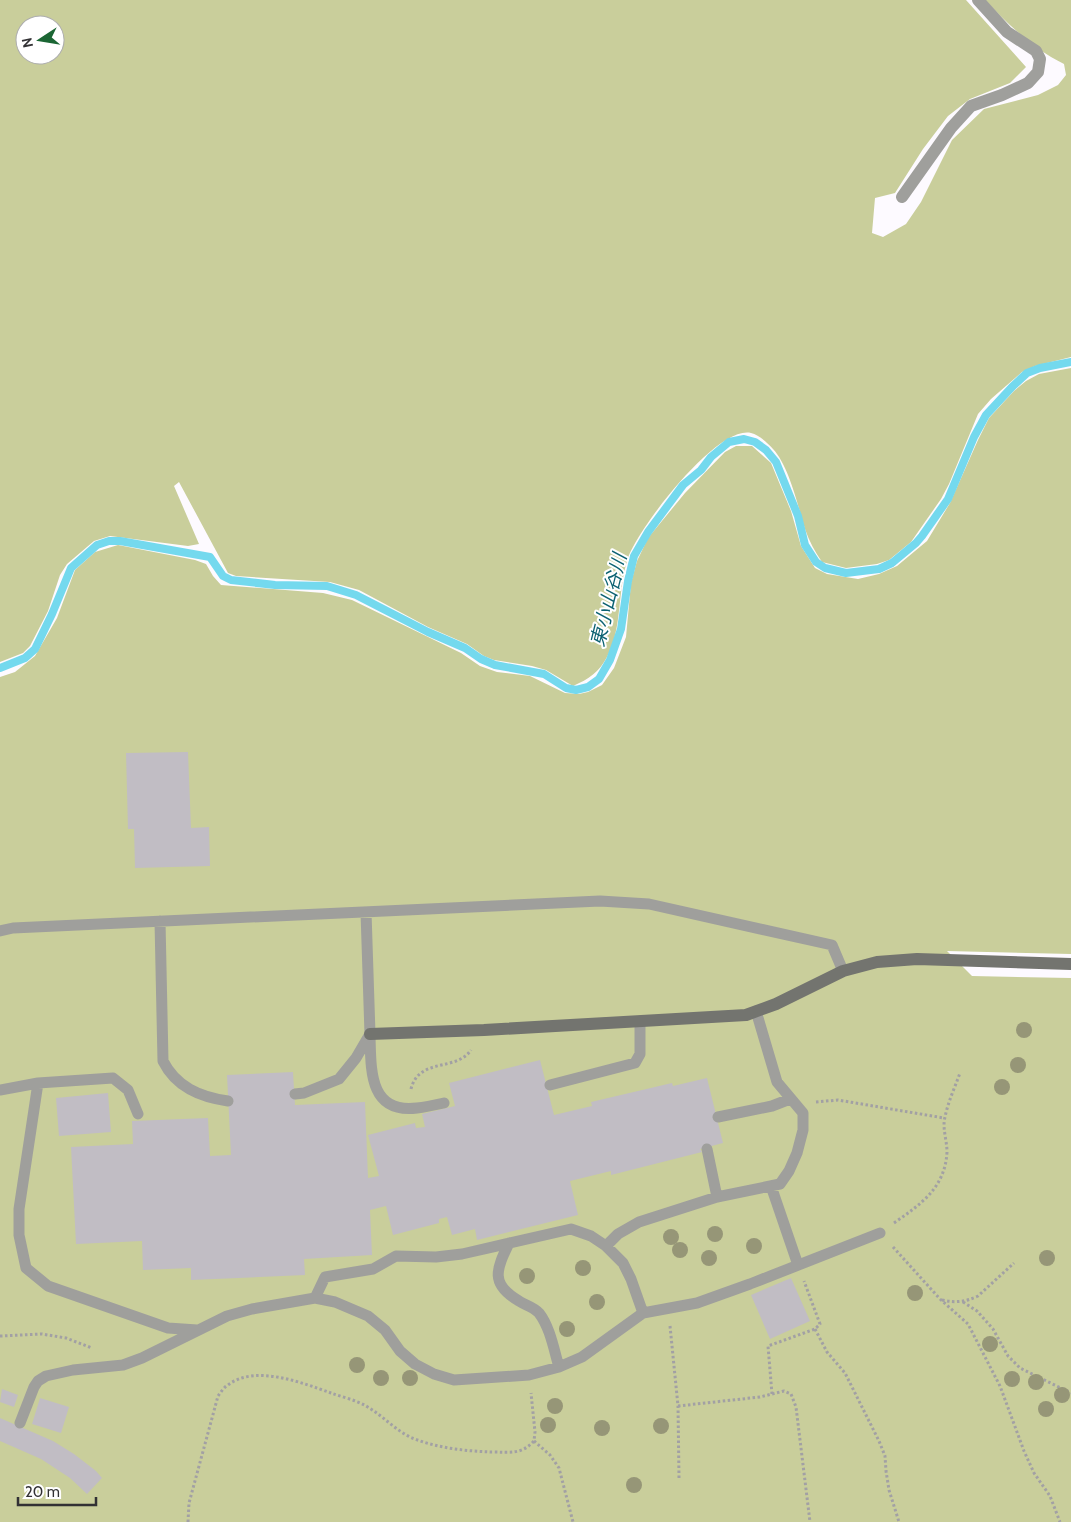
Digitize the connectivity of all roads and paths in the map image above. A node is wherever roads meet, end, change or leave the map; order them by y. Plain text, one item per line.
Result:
1 (978, 0) edge
2 (902, 197) dead end
3 (366, 912) junction
4 (160, 922) junction
5 (0, 931) edge
6 (1071, 964) edge
7 (843, 971) junction
8 (756, 1011) junction
9 (640, 1021) junction
10 (484, 1030) junction
11 (370, 1034) junction
12 (960, 1073) dead end
13 (38, 1083) junction
14 (550, 1085) dead end
15 (0, 1090) edge
16 (295, 1094) dead end
17 (790, 1099) junction
18 (228, 1101) dead end
19 (444, 1103) dead end
20 (416, 1109) junction
21 (799, 1109) junction
22 (138, 1114) dead end
23 (718, 1116) dead end
24 (944, 1118) junction
25 (707, 1149) dead end
26 (771, 1186) junction
27 (717, 1197) junction
28 (880, 1232) junction
29 (509, 1243) junction
30 (606, 1246) junction
31 (1014, 1263) dead end
32 (798, 1265) junction
33 (315, 1298) junction
34 (940, 1299) junction
35 (963, 1302) junction
36 (668, 1310) junction
37 (643, 1313) junction
38 (815, 1329) junction
39 (199, 1330) junction
40 (0, 1336) edge
41 (94, 1348) dead end
42 (559, 1367) junction
43 (529, 1375) junction
44 (1071, 1393) edge
45 (772, 1394) junction
46 (678, 1406) junction
47 (20, 1423) dead end
48 (534, 1440) junction
49 (680, 1478) dead end
50 (188, 1522) edge
51 (573, 1522) edge
52 (810, 1522) edge
53 (899, 1522) edge
54 (1060, 1522) edge

1 - 2 street
3 - 4 lane
3 - 7 lane
3 - 11 lane
4 - 5 lane
4 - 18 lane
6 - 7 street
7 - 8 street
8 - 9 street
8 - 17 lane
9 - 10 street
9 - 14 lane
10 - 11 street
10 - 20 path
11 - 16 lane
11 - 20 lane
12 - 24 path
13 - 15 lane
13 - 22 lane
13 - 39 lane
17 - 21 lane
17 - 23 lane
19 - 20 lane
21 - 24 path
21 - 26 lane
24 - 28 path
25 - 27 lane
26 - 27 lane
26 - 32 lane
27 - 30 lane
28 - 32 lane
28 - 34 path
29 - 30 lane
29 - 33 lane
29 - 42 lane
30 - 37 lane
31 - 35 path
32 - 36 lane
32 - 38 path
33 - 39 lane
33 - 43 lane
34 - 35 path
34 - 54 path
35 - 44 path
36 - 37 lane
36 - 46 path
37 - 42 lane
38 - 45 path
38 - 53 path
39 - 47 lane
40 - 41 path
42 - 43 lane
43 - 48 path
45 - 46 path
45 - 52 path
46 - 49 path
48 - 50 path
48 - 51 path

